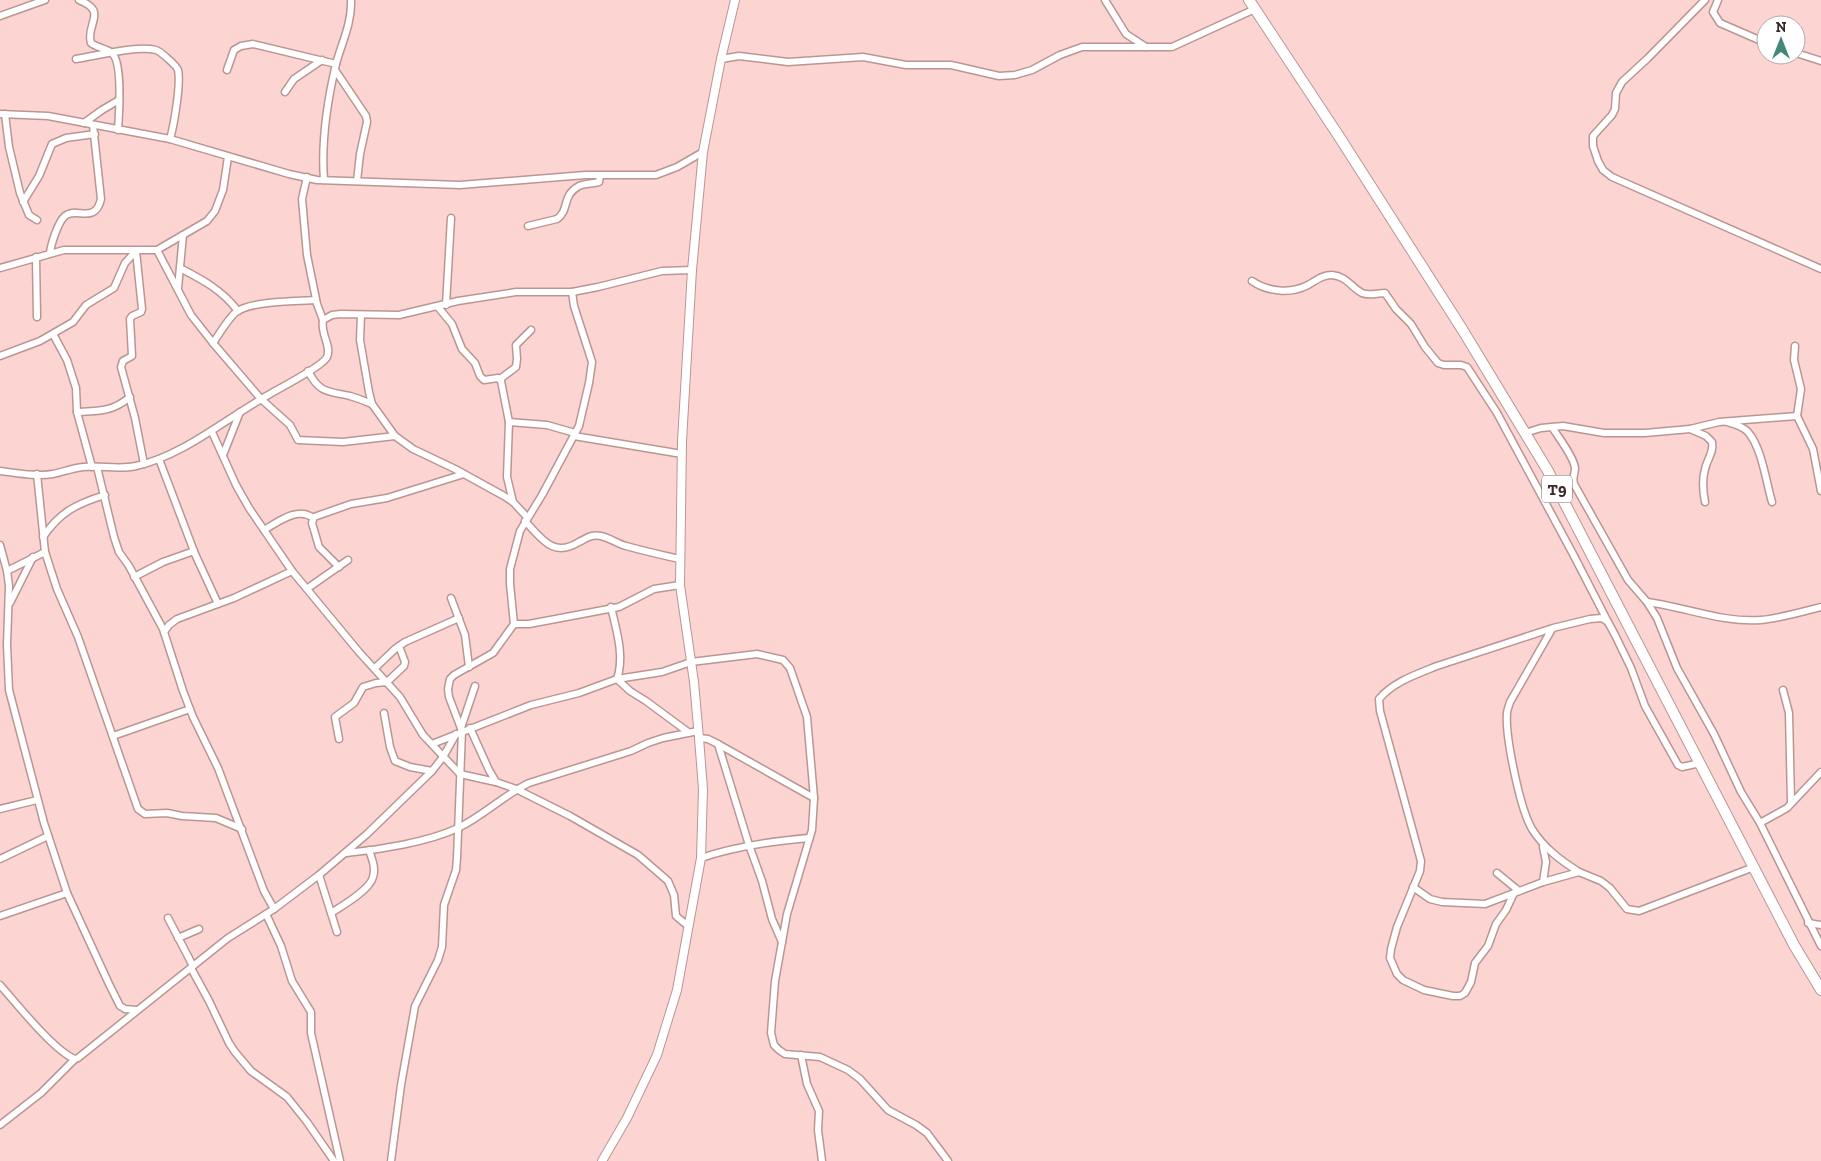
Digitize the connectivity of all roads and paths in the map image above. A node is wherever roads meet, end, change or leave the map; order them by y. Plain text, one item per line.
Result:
1 (45, 0) edge
2 (79, 0) edge
3 (352, 0) edge
4 (735, 0) edge
5 (1105, 0) edge
6 (1249, 0) edge
7 (1705, 0) edge
8 (1718, 0) edge
9 (1255, 9) junction
10 (0, 16) edge
11 (1756, 39) edge
12 (1147, 48) junction
13 (111, 52) junction
14 (1806, 56) edge
15 (76, 59) dead end
16 (322, 60) junction
17 (721, 60) junction
18 (1821, 61) edge
19 (336, 67) junction
20 (227, 70) dead end
21 (285, 92) dead end
22 (119, 100) junction
23 (2, 114) edge
24 (84, 122) junction
25 (94, 125) junction
26 (118, 130) junction
27 (94, 134) junction
28 (170, 139) junction
29 (703, 152) junction
30 (228, 157) junction
31 (600, 176) junction
32 (307, 178) junction
33 (324, 180) junction
34 (357, 182) junction
35 (23, 202) junction
36 (451, 218) dead end
37 (36, 220) dead end
38 (528, 226) dead end
39 (183, 235) junction
40 (157, 250) junction
41 (136, 251) junction
42 (50, 253) junction
43 (36, 257) junction
44 (0, 268) edge
45 (180, 268) junction
46 (1821, 269) edge
47 (692, 270) junction
48 (1252, 281) dead end
49 (178, 289) junction
50 (572, 292) junction
51 (316, 300) junction
52 (446, 305) junction
53 (438, 307) junction
54 (238, 311) junction
55 (362, 315) junction
56 (37, 317) dead end
57 (323, 320) junction
58 (531, 330) dead end
59 (54, 334) junction
60 (213, 343) junction
61 (1794, 346) dead end
62 (0, 356) edge
63 (308, 371) junction
64 (500, 379) junction
65 (130, 397) junction
66 (261, 399) junction
67 (372, 404) junction
68 (76, 412) junction
69 (240, 412) junction
70 (1797, 416) junction
71 (1726, 421) junction
72 (509, 422) junction
73 (1552, 427) junction
74 (1690, 429) junction
75 (212, 432) junction
76 (1525, 433) junction
77 (574, 434) junction
78 (395, 436) junction
79 (682, 454) junction
80 (223, 455) junction
81 (159, 459) junction
82 (144, 464) junction
83 (95, 467) junction
84 (0, 471) edge
85 (37, 474) junction
86 (464, 474) junction
87 (1821, 491) edge
88 (105, 495) junction
89 (513, 502) junction
90 (1705, 502) dead end
91 (1772, 502) dead end
92 (313, 518) junction
93 (526, 519) junction
94 (264, 530) junction
95 (43, 537) junction
96 (0, 545) edge
97 (194, 551) junction
98 (44, 552) junction
99 (32, 557) junction
100 (679, 559) junction
101 (348, 560) dead end
102 (339, 566) junction
103 (7, 571) junction
104 (292, 571) junction
105 (134, 577) junction
106 (680, 586) junction
107 (308, 588) junction
108 (451, 598) dead end
109 (1647, 602) junction
110 (9, 604) junction
111 (218, 604) junction
112 (611, 607) junction
113 (1821, 607) edge
114 (459, 618) junction
115 (1608, 622) junction
116 (514, 624) junction
117 (1552, 629) junction
118 (164, 632) junction
119 (399, 646) junction
120 (691, 662) junction
121 (469, 667) junction
122 (375, 668) junction
123 (617, 679) junction
124 (387, 682) junction
125 (474, 686) dead end
126 (1783, 690) dead end
127 (190, 709) junction
128 (384, 713) dead end
129 (470, 728) junction
130 (460, 731) junction
131 (688, 732) junction
132 (698, 735) junction
133 (113, 736) junction
134 (339, 739) dead end
135 (432, 744) junction
136 (718, 744) junction
137 (443, 757) junction
138 (1700, 763) junction
139 (432, 771) junction
140 (1821, 772) edge
141 (460, 774) junction
142 (496, 782) junction
143 (516, 789) junction
144 (814, 798) junction
145 (37, 800) junction
146 (1792, 802) junction
147 (0, 809) edge
148 (1760, 823) junction
149 (458, 828) junction
150 (242, 829) junction
151 (48, 836) junction
152 (809, 838) junction
153 (1542, 843) junction
154 (749, 845) junction
155 (369, 850) junction
156 (346, 853) junction
157 (701, 858) junction
158 (0, 859) edge
159 (1754, 867) junction
160 (1580, 872) junction
161 (1497, 873) dead end
162 (319, 875) junction
163 (1543, 882) junction
164 (1413, 887) junction
165 (1516, 892) junction
166 (67, 893) junction
167 (274, 909) junction
168 (331, 913) junction
169 (266, 914) junction
170 (0, 916) edge
171 (168, 918) dead end
172 (1808, 923) junction
173 (1821, 924) edge
174 (688, 926) junction
175 (199, 929) dead end
176 (337, 932) dead end
177 (178, 938) junction
178 (782, 942) junction
179 (1821, 946) edge
180 (192, 967) junction
181 (0, 985) edge
182 (1821, 990) edge
183 (136, 1010) junction
184 (801, 1055) junction
185 (75, 1059) junction
186 (0, 1125) edge
187 (334, 1161) edge
188 (340, 1161) edge
189 (391, 1161) edge
190 (602, 1161) edge
191 (822, 1161) edge
192 (948, 1161) edge

1 - 10 street
2 - 13 street
3 - 19 street
4 - 17 street
5 - 12 street
6 - 9 highway, T9
7 - 46 street
8 - 11 street
9 - 12 street
9 - 76 highway, T9
12 - 17 street
13 - 15 street
13 - 22 street
13 - 28 street
14 - 18 street
16 - 19 street
16 - 20 street
16 - 21 street
17 - 29 street
19 - 33 street
19 - 34 street
22 - 24 street
22 - 26 street
23 - 24 street
23 - 35 street
24 - 25 street
25 - 26 street
25 - 27 street
26 - 28 street
27 - 35 street
27 - 42 street
28 - 30 street
29 - 31 street
29 - 47 street
30 - 32 street
30 - 39 street
31 - 34 street
31 - 38 street
32 - 33 street
32 - 51 street
33 - 34 street
35 - 37 street
36 - 52 street
39 - 40 street
39 - 45 street
40 - 41 street
40 - 49 street
41 - 42 street
41 - 59 street
41 - 65 street
42 - 43 street
43 - 44 street
43 - 56 street
45 - 49 street
45 - 54 street
47 - 50 street
47 - 79 street
48 - 115 street
49 - 60 street
50 - 52 street
50 - 77 street
51 - 54 street
51 - 57 street
52 - 53 street
53 - 55 street
53 - 64 street
54 - 60 street
55 - 57 street
55 - 67 street
57 - 63 street
58 - 64 street
59 - 62 street
59 - 68 street
60 - 66 street
61 - 70 street
63 - 66 street
63 - 67 street
64 - 72 street
65 - 68 street
65 - 82 street
66 - 69 street
66 - 78 street
67 - 78 street
68 - 83 street
69 - 75 street
69 - 80 street
70 - 71 street
70 - 87 street
71 - 74 street
71 - 91 street
72 - 77 street
72 - 89 street
73 - 74 street
73 - 76 street
73 - 109 street
74 - 90 street
75 - 80 street
75 - 81 street
76 - 138 highway, T9
77 - 79 street
77 - 93 street
78 - 86 street
79 - 100 street
80 - 94 street
81 - 82 street
81 - 97 street
82 - 83 street
83 - 85 street
83 - 88 street
84 - 85 street
85 - 95 street
86 - 89 street
86 - 92 street
88 - 95 street
88 - 105 street
89 - 93 street
92 - 94 street
92 - 102 street
93 - 100 street
93 - 116 street
94 - 104 street
95 - 98 street
96 - 103 street
97 - 105 street
97 - 111 street
98 - 99 street
98 - 133 street
99 - 103 street
99 - 110 street
100 - 106 street
101 - 102 street
102 - 107 street
103 - 110 street
104 - 107 street
104 - 111 street
105 - 118 street
106 - 112 street
106 - 120 street
107 - 122 street
108 - 114 street
109 - 113 street
109 - 148 street
110 - 145 street
111 - 118 street
112 - 116 street
112 - 123 street
114 - 119 street
114 - 121 street
115 - 117 street
115 - 138 street
116 - 121 street
117 - 153 street
117 - 164 street
118 - 127 street
119 - 122 street
119 - 124 street
120 - 123 street
120 - 132 street
120 - 144 street
121 - 130 street
122 - 124 street
123 - 129 street
123 - 131 street
124 - 134 street
124 - 135 street
125 - 130 street
126 - 146 street
127 - 133 street
127 - 150 street
128 - 139 street
129 - 130 street
129 - 142 street
130 - 135 street
130 - 137 street
130 - 141 street
131 - 132 street
131 - 143 street
132 - 136 street
132 - 157 street
133 - 150 street
135 - 137 street
136 - 144 street
136 - 154 street
137 - 139 street
137 - 141 street
138 - 159 highway, T9
139 - 156 street
140 - 146 street
141 - 142 street
141 - 149 street
142 - 143 street
143 - 149 street
143 - 174 street
144 - 152 street
145 - 147 street
145 - 151 street
146 - 148 street
148 - 172 street
149 - 155 street
149 - 189 street
150 - 167 street
151 - 158 street
151 - 166 street
152 - 154 street
152 - 178 street
153 - 160 street
153 - 163 street
154 - 157 street
154 - 178 street
155 - 156 street
155 - 168 street
156 - 162 street
157 - 174 street
159 - 160 street
159 - 182 highway, T9
160 - 163 street
161 - 165 street
162 - 167 street
162 - 168 street
163 - 165 street
164 - 165 street
164 - 165 street
166 - 170 street
166 - 183 street
167 - 169 street
168 - 176 street
169 - 180 street
169 - 188 street
171 - 177 street
172 - 173 street
172 - 179 street
174 - 190 street
175 - 177 street
177 - 180 street
178 - 184 street
180 - 183 street
180 - 187 street
181 - 185 street
183 - 185 street
184 - 191 street
184 - 192 street
185 - 186 street

